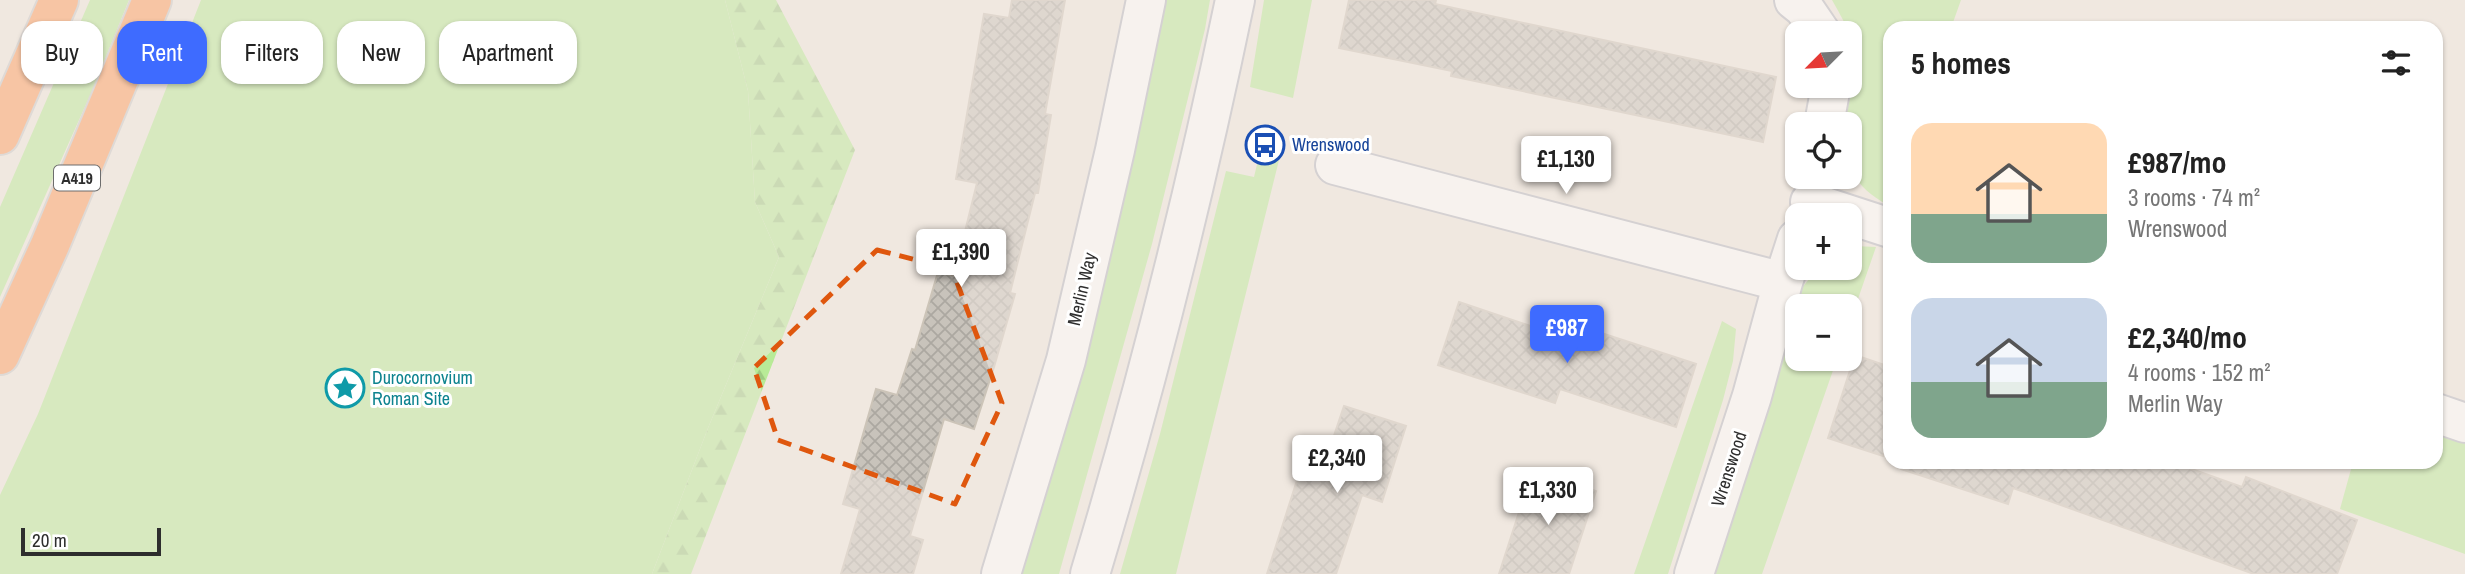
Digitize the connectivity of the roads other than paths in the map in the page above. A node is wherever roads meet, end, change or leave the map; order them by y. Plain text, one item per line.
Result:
1 (59, 0) edge
2 (152, 0) edge
3 (1146, 0) edge
4 (1235, 0) edge
5 (1794, 0) edge
6 (1813, 21) edge
7 (0, 135) edge
8 (1335, 165) dead end
9 (1810, 198) edge
10 (1883, 225) edge
11 (1785, 276) edge
12 (1783, 282) junction
13 (0, 355) edge
14 (2443, 416) edge
15 (2465, 424) edge
16 (1001, 574) edge
17 (1090, 574) edge
18 (1694, 574) edge

1 - 7 highway
2 - 13 highway, A419
3 - 16 street, Merlin Way
4 - 17 street
5 - 6 street
8 - 12 street
9 - 10 street
11 - 12 street, Wrenswood
12 - 18 street, Wrenswood
14 - 15 street

